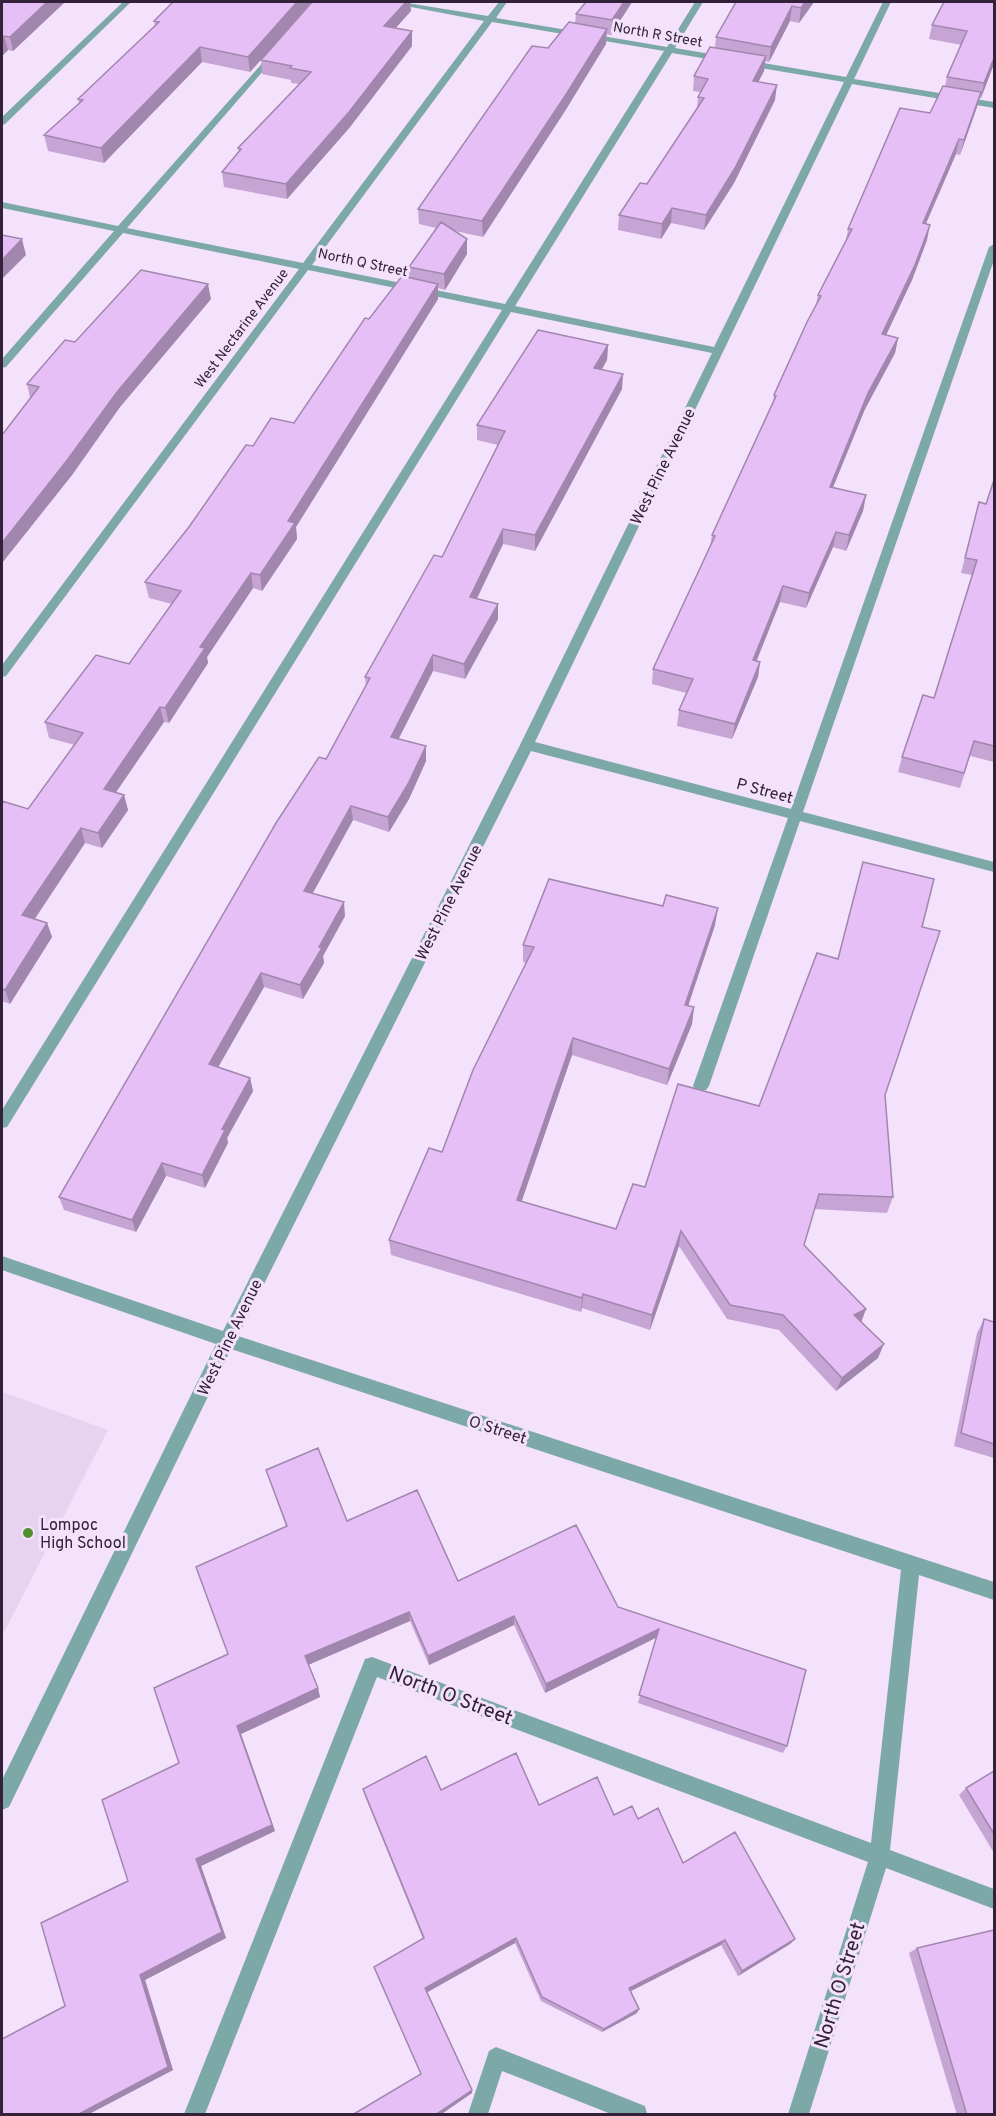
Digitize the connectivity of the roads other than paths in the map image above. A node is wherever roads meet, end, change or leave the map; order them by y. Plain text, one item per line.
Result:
1 (127, 2) edge
2 (389, 2) edge
3 (503, 2) edge
4 (699, 2) edge
5 (887, 2) edge
6 (490, 19) junction
7 (280, 45) edge
8 (670, 49) junction
9 (849, 80) junction
10 (994, 105) edge
11 (2, 122) edge
12 (2, 204) edge
13 (121, 228) junction
14 (994, 247) edge
15 (306, 266) junction
16 (509, 308) junction
17 (718, 351) junction
18 (2, 365) edge
19 (2, 673) edge
20 (527, 745) junction
21 (798, 816) junction
22 (994, 867) edge
23 (701, 1086) dead end
24 (2, 1122) edge
25 (2, 1263) edge
26 (227, 1340) junction
27 (911, 1564) junction
28 (994, 1591) edge
29 (2, 1800) edge
30 (880, 1855) junction
31 (994, 1899) edge
32 (195, 2115) edge
33 (478, 2115) edge
34 (637, 2115) edge
35 (799, 2115) edge

1 - 11 street
2 - 6 street, North R Street
3 - 6 street, West Nectarine Avenue
4 - 8 street
5 - 9 street, West Pine Avenue
6 - 8 street, North R Street
6 - 15 street, West Nectarine Avenue
7 - 13 street
8 - 9 street, North R Street
8 - 16 street
9 - 10 street, North R Street
9 - 17 street, West Pine Avenue
12 - 13 street, North Q Street
13 - 15 street, North Q Street
13 - 18 street
14 - 21 street
15 - 16 street, North Q Street
15 - 19 street, West Nectarine Avenue
16 - 17 street, North Q Street
16 - 24 street
17 - 20 street, West Pine Avenue
20 - 21 street, P Street
20 - 26 street, West Pine Avenue
21 - 22 street, P Street
21 - 23 street
25 - 26 street, O Street
26 - 27 street, O Street
26 - 29 street, West Pine Avenue
27 - 28 street, O Street
27 - 30 street, North O Street
30 - 31 street, North O Street
30 - 32 street, North O Street
30 - 35 street, North O Street
33 - 34 street

